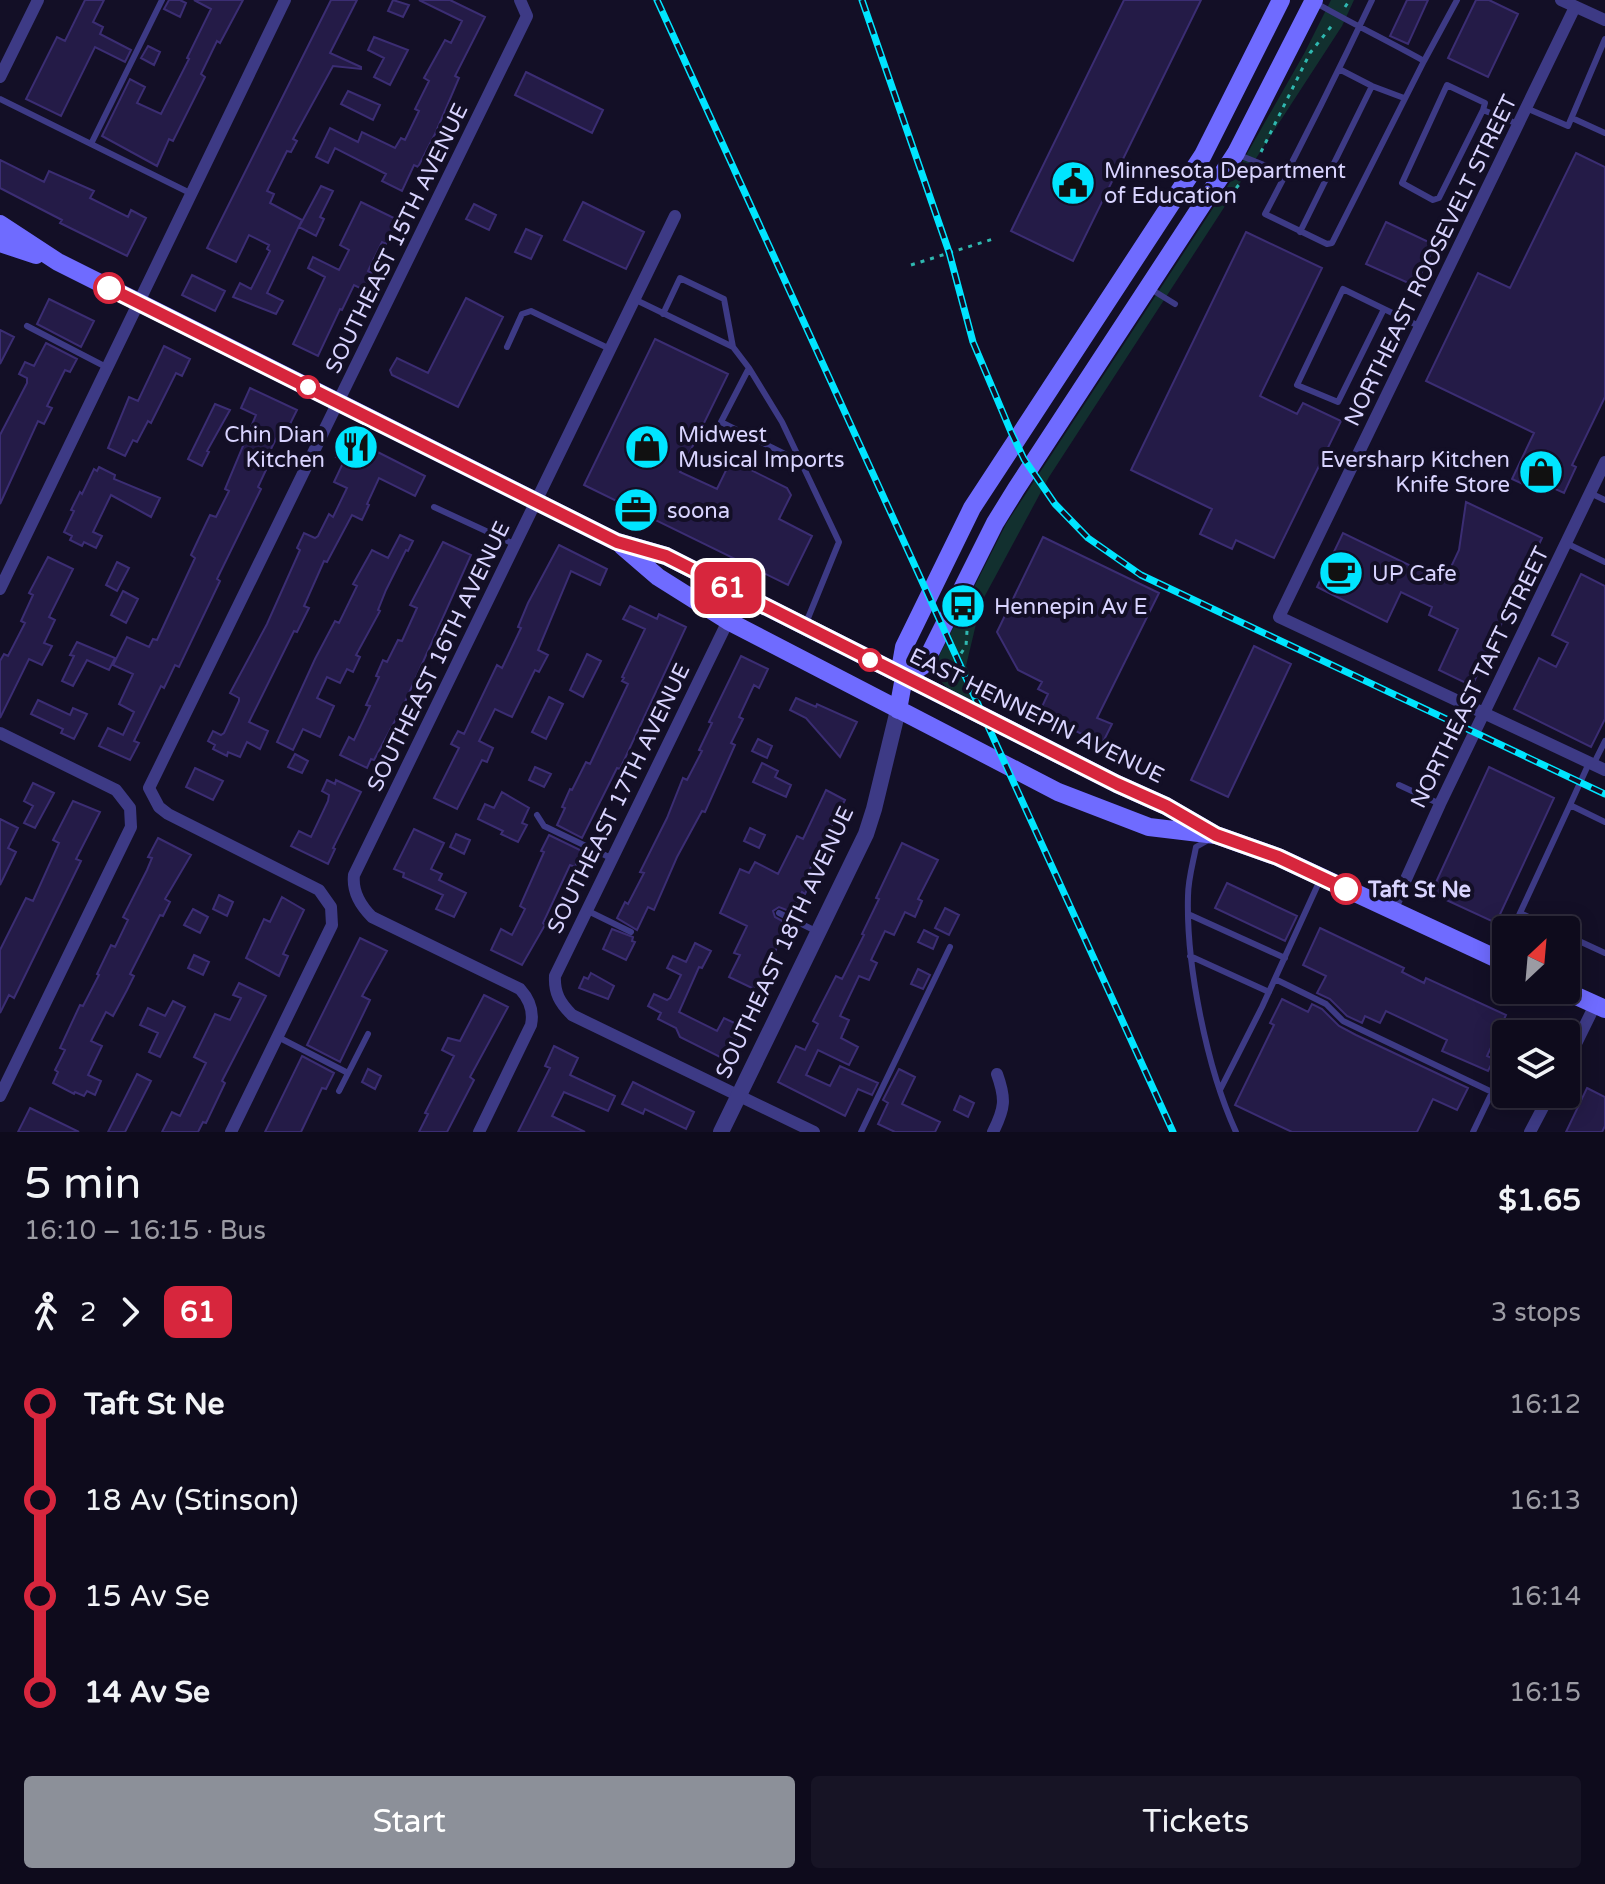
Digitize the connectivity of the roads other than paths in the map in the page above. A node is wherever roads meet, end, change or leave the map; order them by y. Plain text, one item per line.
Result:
1 (38, 0) edge
2 (162, 0) edge
3 (285, 0) edge
4 (520, 0) edge
5 (1281, 0) edge
6 (1313, 0) edge
7 (1372, 0) edge
8 (1457, 0) edge
9 (1561, 0) edge
10 (1575, 7) junction
11 (1605, 20) edge
12 (1359, 26) junction
13 (1605, 39) edge
14 (1601, 60) edge
15 (1424, 61) junction
16 (1339, 69) junction
17 (0, 77) edge
18 (1372, 86) junction
19 (1404, 98) junction
20 (0, 99) edge
21 (1526, 108) junction
22 (1483, 110) junction
23 (1572, 118) junction
24 (1518, 124) junction
25 (1605, 133) edge
26 (91, 144) junction
27 (1236, 153) junction
28 (1286, 174) junction
29 (192, 194) junction
30 (675, 216) dead end
31 (0, 224) edge
32 (1300, 232) junction
33 (0, 243) edge
34 (58, 262) junction
35 (1149, 288) junction
36 (634, 299) junction
37 (139, 303) junction
38 (1175, 304) dead end
39 (1384, 309) junction
40 (663, 314) junction
41 (27, 326) dead end
42 (1420, 327) junction
43 (507, 347) dead end
44 (733, 347) junction
45 (610, 349) junction
46 (108, 368) junction
47 (749, 368) junction
48 (339, 402) junction
49 (801, 462) junction
50 (1605, 462) edge
51 (1590, 493) junction
52 (537, 500) junction
53 (1605, 500) edge
54 (434, 507) dead end
55 (617, 542) junction
56 (1566, 543) junction
57 (515, 545) junction
58 (1605, 562) edge
59 (0, 589) edge
60 (728, 621) junction
61 (804, 626) junction
62 (904, 677) junction
63 (898, 710) junction
64 (1484, 713) junction
65 (0, 733) edge
66 (1605, 741) edge
67 (1596, 766) edge
68 (1399, 785) dead end
69 (1440, 804) junction
70 (1570, 805) junction
71 (537, 815) dead end
72 (1605, 822) edge
73 (1216, 835) junction
74 (611, 858) junction
75 (1322, 877) junction
76 (586, 910) junction
77 (1392, 910) junction
78 (779, 913) dead end
79 (1520, 913) junction
80 (1188, 914) junction
81 (1519, 916) edge
82 (1526, 916) edge
83 (631, 932) dead end
84 (818, 932) junction
85 (1580, 941) edge
86 (950, 947) dead end
87 (1492, 951) edge
88 (1605, 953) edge
89 (1190, 956) junction
90 (1285, 958) junction
91 (1275, 979) junction
92 (1269, 992) junction
93 (1580, 998) edge
94 (1600, 1007) edge
95 (368, 1034) dead end
96 (278, 1037) junction
97 (1580, 1041) edge
98 (348, 1073) junction
99 (997, 1074) dead end
100 (1220, 1090) junction
101 (339, 1091) dead end
102 (1492, 1092) joint
103 (0, 1096) edge
104 (738, 1096) junction
105 (1542, 1108) edge
106 (231, 1132) edge
107 (479, 1132) edge
108 (721, 1132) edge
109 (814, 1132) edge
110 (861, 1132) edge
111 (993, 1132) edge
112 (1236, 1132) edge
113 (1473, 1132) edge
114 (1530, 1132) edge

1 - 17 street
2 - 26 lane
3 - 29 street
4 - 48 street, SOUTHEAST 15TH AVENUE
5 - 62 main road, SOUTHEAST 18TH AVENUE
6 - 12 lane
6 - 27 main road
7 - 12 lane
8 - 15 lane
9 - 10 street
10 - 11 street
10 - 21 street, NORTHEAST ROOSEVELT STREET
12 - 15 lane
12 - 16 lane
13 - 14 lane
14 - 23 lane
15 - 19 lane
16 - 18 lane
16 - 28 lane
18 - 19 lane
18 - 32 lane
19 - 32 lane
20 - 26 lane
21 - 23 lane
21 - 24 street, NORTHEAST ROOSEVELT STREET
22 - 22 lane
22 - 24 lane
23 - 25 lane
24 - 42 street, NORTHEAST ROOSEVELT STREET
26 - 29 lane
27 - 28 lane
27 - 35 main road
28 - 32 lane
29 - 37 street
30 - 36 street, SOUTHEAST 16TH AVENUE
31 - 34 main road, EAST HENNEPIN AVENUE
33 - 34 main road, EAST HENNEPIN AVENUE
34 - 37 main road, EAST HENNEPIN AVENUE
35 - 38 lane
35 - 62 main road
36 - 40 lane
36 - 45 street, SOUTHEAST 16TH AVENUE
37 - 46 street
37 - 48 main road, EAST HENNEPIN AVENUE
39 - 39 lane
39 - 42 lane
40 - 44 lane
40 - 44 lane
41 - 46 lane
42 - 64 street, NORTHEAST ROOSEVELT STREET
43 - 45 lane
44 - 47 lane
45 - 52 street, SOUTHEAST 16TH AVENUE
46 - 59 street
47 - 49 lane
47 - 49 lane
48 - 52 main road, EAST HENNEPIN AVENUE
48 - 96 street, SOUTHEAST 15TH AVENUE
49 - 61 lane
50 - 51 street, NORTHEAST TAFT STREET
51 - 53 lane
51 - 56 street, NORTHEAST TAFT STREET
52 - 55 main road, EAST HENNEPIN AVENUE
52 - 57 street, SOUTHEAST 16TH AVENUE
54 - 57 lane
55 - 60 main road, EAST HENNEPIN AVENUE
55 - 61 main road, EAST HENNEPIN AVENUE
56 - 58 lane
56 - 64 street, NORTHEAST TAFT STREET
57 - 107 street, SOUTHEAST 16TH AVENUE
60 - 63 main road, EAST HENNEPIN AVENUE
60 - 74 street, SOUTHEAST 17TH AVENUE
61 - 62 main road, EAST HENNEPIN AVENUE
62 - 63 main road, SOUTHEAST 18TH AVENUE
62 - 73 main road, EAST HENNEPIN AVENUE
63 - 73 main road, EAST HENNEPIN AVENUE
63 - 84 street, SOUTHEAST 18TH AVENUE
64 - 67 street
64 - 69 street, NORTHEAST TAFT STREET
65 - 103 street
66 - 67 lane
67 - 70 lane
68 - 69 lane
69 - 77 street, NORTHEAST TAFT STREET
70 - 72 lane
70 - 79 lane
71 - 74 lane
73 - 75 main road, EAST HENNEPIN AVENUE
73 - 80 lane
74 - 76 street, SOUTHEAST 17TH AVENUE
75 - 77 main road, EAST HENNEPIN AVENUE
75 - 90 lane
76 - 83 lane
76 - 104 street, SOUTHEAST 17TH AVENUE
77 - 87 main road, EAST HENNEPIN AVENUE
78 - 84 lane
79 - 81 lane
79 - 82 lane
80 - 89 lane
80 - 90 lane
84 - 104 street, SOUTHEAST 18TH AVENUE
85 - 88 lane
86 - 110 lane
89 - 92 lane
89 - 100 lane
90 - 91 lane
91 - 92 lane
91 - 102 lane
92 - 100 lane
93 - 94 main road
94 - 97 street
95 - 98 lane
96 - 98 lane
96 - 106 street
98 - 101 lane
99 - 111 street
100 - 112 lane
102 - 113 lane
104 - 108 street, SOUTHEAST 18TH AVENUE
104 - 109 street
105 - 114 street

